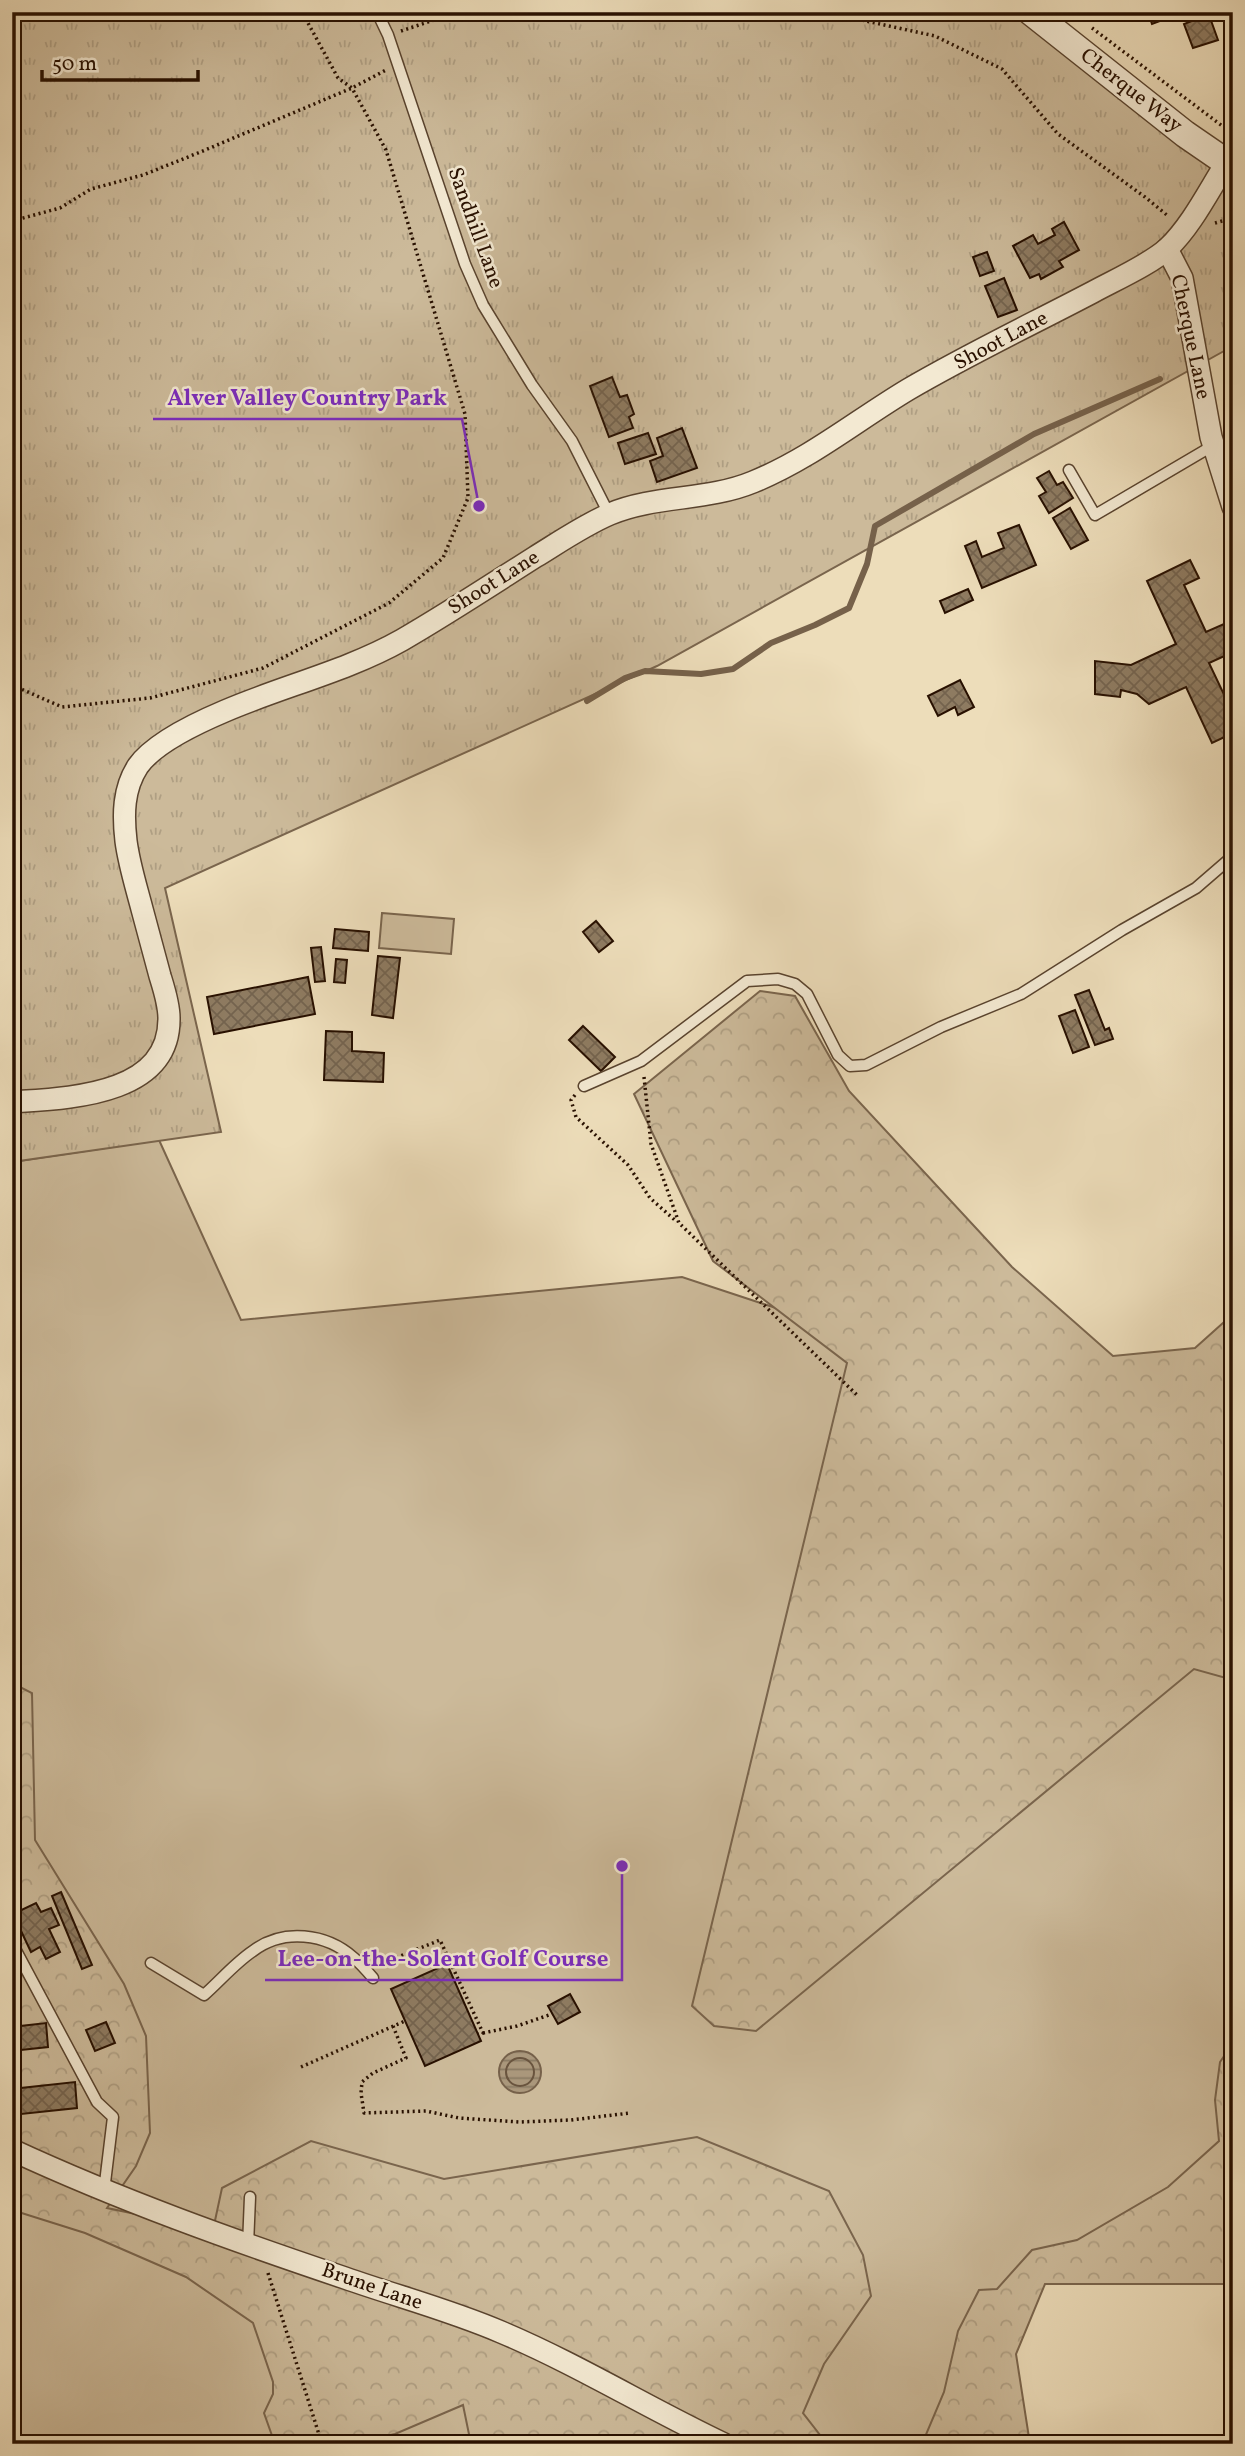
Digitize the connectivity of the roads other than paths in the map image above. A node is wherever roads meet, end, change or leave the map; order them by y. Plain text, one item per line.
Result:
1 (377, 12) edge
2 (1031, 12) edge
3 (1230, 164) edge
4 (1167, 249) junction
5 (1214, 446) junction
6 (1069, 470) dead end
7 (1233, 507) edge
8 (610, 514) junction
9 (1233, 856) edge
10 (584, 1086) road end
11 (12, 1102) edge
12 (12, 1942) edge
13 (151, 1963) dead end
14 (370, 1974) road end
15 (12, 2150) edge
16 (104, 2191) junction
17 (250, 2197) dead end
18 (256, 2248) junction
19 (724, 2444) edge

1 - 8 lane, Sandhill Lane
2 - 3 street, Cherque Way
3 - 4 street, Shoot Lane
4 - 5 street, Cherque Lane
4 - 8 street, Shoot Lane
5 - 6 lane
5 - 7 street, Cherque Lane
8 - 11 street, Shoot Lane
9 - 10 lane
12 - 16 lane
13 - 14 lane
15 - 16 street, Brune Lane
16 - 18 street, Brune Lane
17 - 18 lane
18 - 19 street, Brune Lane

